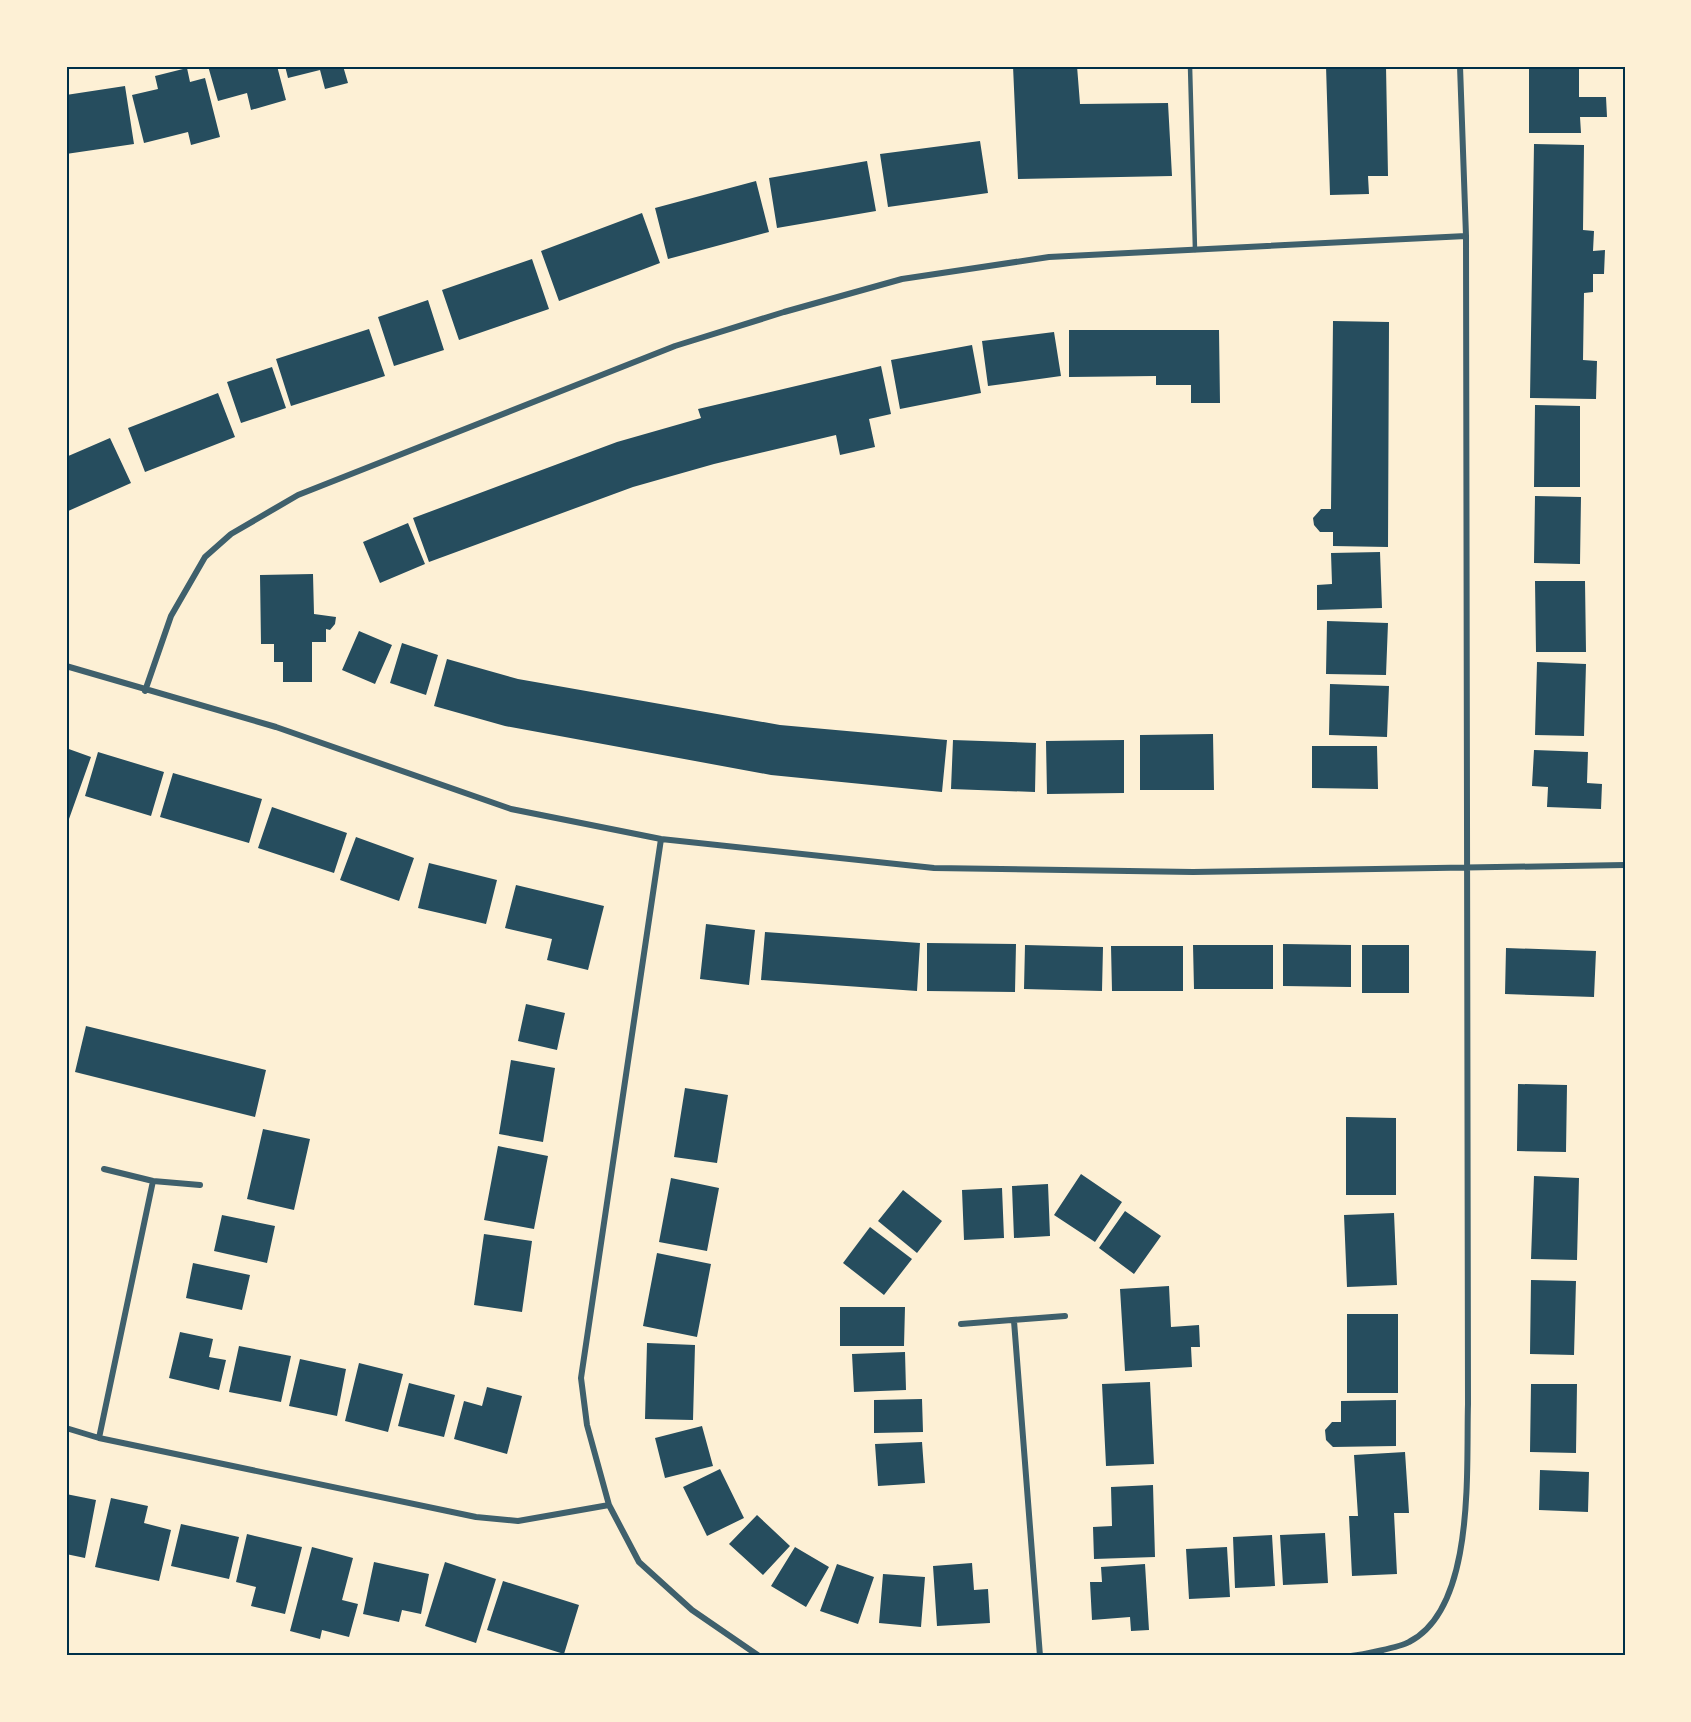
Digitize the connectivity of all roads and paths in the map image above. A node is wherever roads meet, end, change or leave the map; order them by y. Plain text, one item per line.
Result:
1 (1191, 66) edge
2 (1460, 66) edge
3 (1466, 236) junction
4 (1195, 250) junction
5 (66, 666) edge
6 (145, 691) junction
7 (661, 839) junction
8 (1625, 865) edge
9 (1466, 866) junction
10 (104, 1169) dead end
11 (153, 1181) junction
12 (200, 1185) dead end
13 (1065, 1316) dead end
14 (1014, 1321) junction
15 (961, 1324) dead end
16 (66, 1428) edge
17 (99, 1438) junction
18 (609, 1504) junction
19 (759, 1656) edge
20 (1040, 1656) edge
21 (1351, 1656) edge

1 - 4 lane
2 - 3 street
3 - 4 street
3 - 9 street
4 - 6 street
5 - 6 street
6 - 7 street
7 - 9 street
7 - 18 street
8 - 9 street
9 - 21 street
10 - 11 street
11 - 12 street
11 - 17 street
13 - 14 street
14 - 15 street
14 - 20 street
16 - 17 street
17 - 18 street
18 - 19 street

